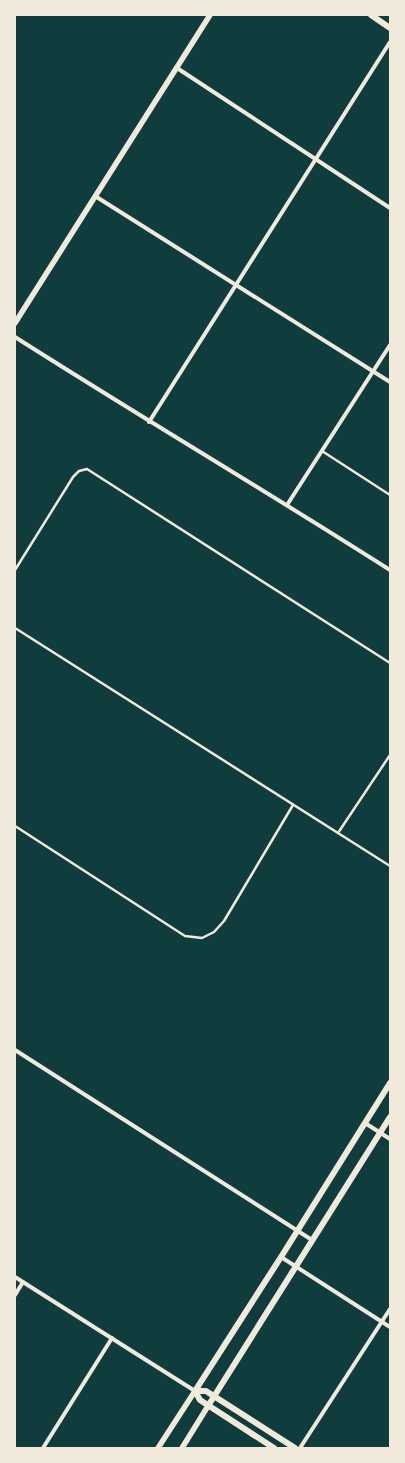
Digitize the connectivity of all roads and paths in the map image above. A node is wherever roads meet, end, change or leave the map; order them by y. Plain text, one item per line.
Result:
1 (210, 15) edge
2 (371, 15) edge
3 (390, 28) edge
4 (390, 42) edge
5 (177, 68) junction
6 (315, 159) junction
7 (95, 196) junction
8 (390, 208) edge
9 (236, 285) junction
10 (15, 323) edge
11 (15, 337) edge
12 (390, 345) edge
13 (373, 371) junction
14 (390, 382) edge
15 (150, 422) junction
16 (322, 451) junction
17 (390, 495) edge
18 (287, 505) junction
19 (15, 570) edge
20 (390, 570) edge
21 (15, 628) edge
22 (390, 663) edge
23 (390, 755) edge
24 (294, 805) junction
25 (15, 826) edge
26 (338, 833) junction
27 (390, 866) edge
28 (15, 1050) edge
29 (390, 1083) edge
30 (390, 1117) edge
31 (365, 1123) junction
32 (380, 1133) junction
33 (390, 1139) edge
34 (296, 1231) junction
35 (312, 1240) junction
36 (281, 1257) junction
37 (296, 1266) junction
38 (15, 1277) edge
39 (23, 1282) junction
40 (15, 1295) edge
41 (390, 1309) edge
42 (382, 1322) junction
43 (390, 1327) edge
44 (112, 1338) junction
45 (195, 1391) junction
46 (214, 1396) junction
47 (208, 1406) junction
48 (43, 1448) edge
49 (158, 1448) edge
50 (182, 1448) edge
51 (274, 1448) edge
52 (295, 1448) edge
53 (300, 1448) edge

1 - 5 street
2 - 3 main road
4 - 6 street
5 - 6 street
5 - 7 street
6 - 8 street
6 - 9 street
7 - 9 street
7 - 10 street
9 - 13 street
9 - 15 street
11 - 15 street
12 - 13 street
13 - 14 street
13 - 16 street
15 - 18 street
16 - 17 lane
16 - 18 street
18 - 20 street
19 - 22 lane
21 - 24 lane
23 - 26 lane
24 - 25 lane
24 - 26 lane
26 - 27 lane
28 - 34 street
29 - 31 main road
30 - 32 main road
31 - 32 street
31 - 34 main road
32 - 33 street
32 - 35 main road
34 - 35 street
34 - 36 main road
35 - 37 main road
36 - 37 street
36 - 45 main road
37 - 42 street
37 - 46 main road
38 - 39 street
39 - 40 street
39 - 44 street
41 - 42 street
42 - 43 street
42 - 53 street
44 - 45 street
44 - 48 street
45 - 46 main road
45 - 47 main road
45 - 49 street
46 - 47 main road
46 - 52 main road
47 - 50 street
47 - 51 main road

